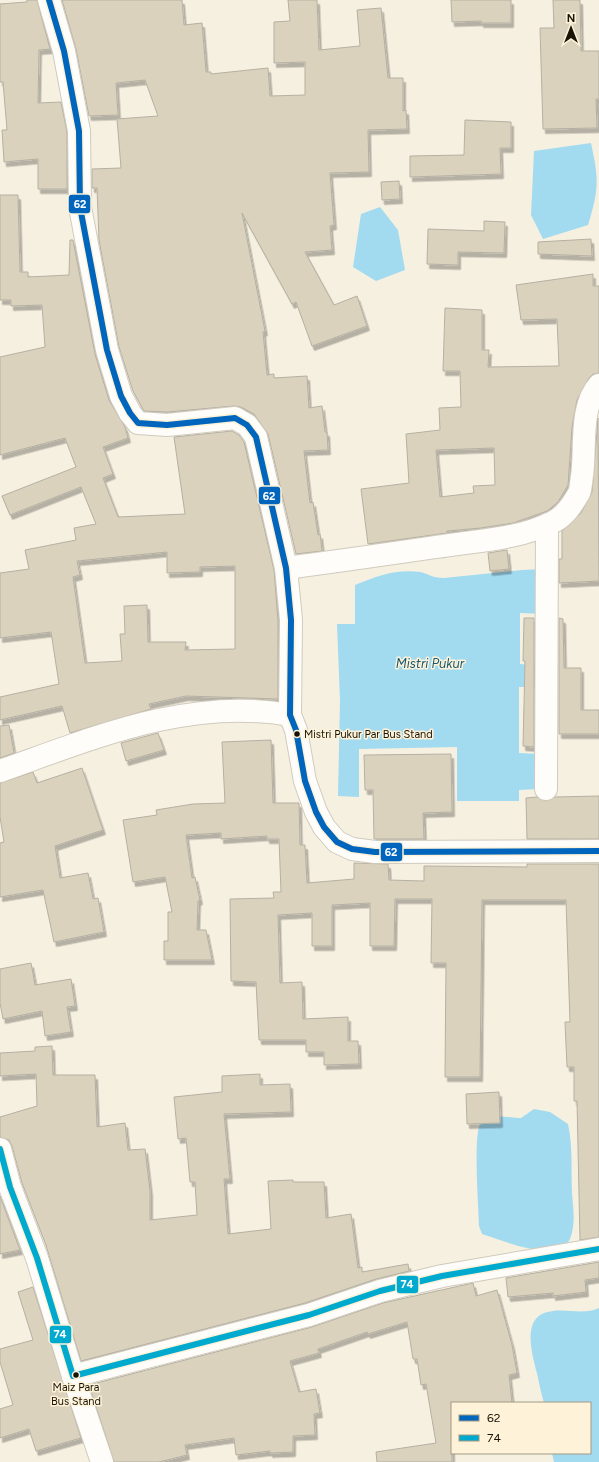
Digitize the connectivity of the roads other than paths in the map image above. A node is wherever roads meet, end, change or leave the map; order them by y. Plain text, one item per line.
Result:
1 (49, 0) edge
2 (599, 385) edge
3 (547, 525) junction
4 (286, 568) junction
5 (290, 715) junction
6 (0, 771) edge
7 (546, 789) dead end
8 (599, 851) edge
9 (0, 1150) edge
10 (599, 1248) edge
11 (73, 1376) junction
12 (102, 1462) edge

1 - 4 street
2 - 3 street
3 - 4 street
3 - 7 street
4 - 5 street
5 - 6 street
5 - 8 street
9 - 11 street
10 - 11 street
11 - 12 street

